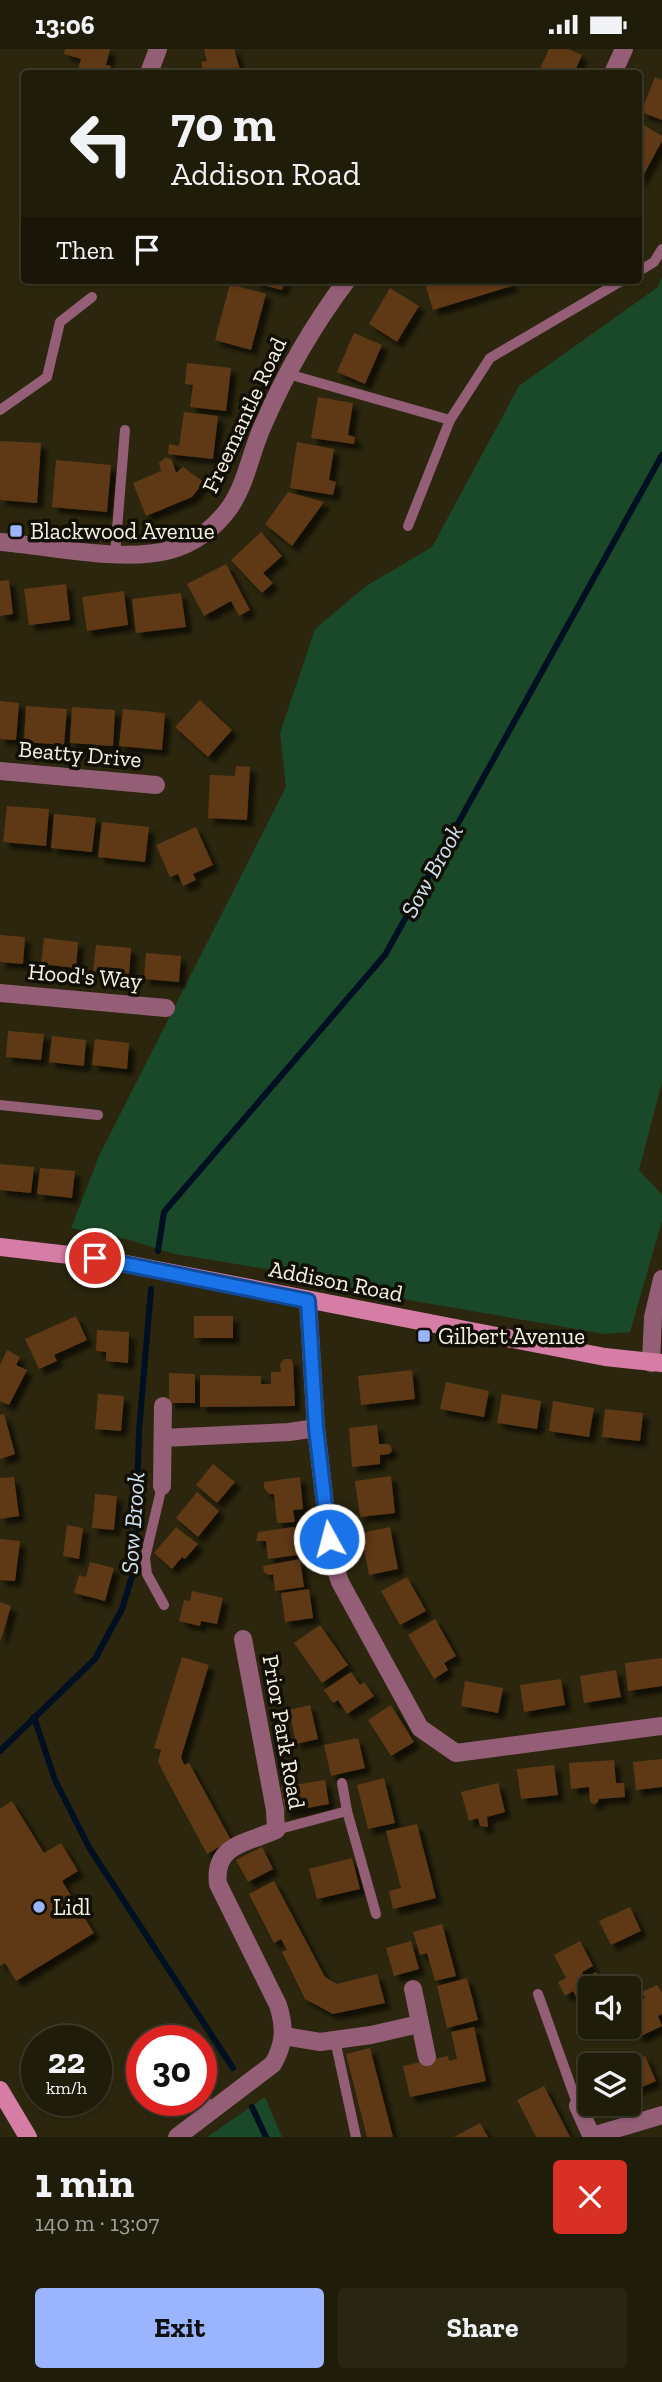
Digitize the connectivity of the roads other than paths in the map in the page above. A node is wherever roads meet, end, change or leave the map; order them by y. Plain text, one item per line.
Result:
1 (158, 49) edge
2 (624, 49) edge
3 (150, 70) edge
4 (160, 70) edge
5 (614, 70) edge
6 (662, 249) edge
7 (642, 269) edge
8 (344, 284) edge
9 (616, 284) edge
10 (92, 297) dead end
11 (288, 374) junction
12 (0, 410) edge
13 (450, 421) junction
14 (125, 430) dead end
15 (408, 526) dead end
16 (0, 542) edge
17 (114, 554) junction
18 (0, 771) edge
19 (156, 785) dead end
20 (0, 993) edge
21 (166, 1008) dead end
22 (0, 1105) edge
23 (98, 1115) dead end
24 (0, 1247) edge
25 (662, 1279) edge
26 (308, 1301) junction
27 (657, 1363) edge
28 (163, 1406) dead end
29 (316, 1428) junction
30 (163, 1438) junction
31 (162, 1486) joint
32 (164, 1605) dead end
33 (243, 1639) dead end
34 (662, 1726) edge
35 (342, 1783) dead end
36 (347, 1811) junction
37 (276, 1830) junction
38 (376, 1915) dead end
39 (413, 1989) dead end
40 (538, 1994) dead end
41 (419, 2024) junction
42 (284, 2036) junction
43 (335, 2040) junction
44 (427, 2057) dead end
45 (0, 2090) edge
46 (578, 2106) edge
47 (217, 2107) edge
48 (662, 2115) edge
49 (205, 2116) edge
50 (583, 2116) edge
51 (592, 2136) edge
52 (28, 2137) edge
53 (177, 2137) edge
54 (356, 2137) edge

1 - 3 street
1 - 4 street
2 - 5 street
6 - 7 lane
8 - 11 street, Freemantle Road
9 - 13 lane
10 - 12 lane
11 - 13 lane
11 - 17 street, Freemantle Road
13 - 15 lane
14 - 17 lane
16 - 17 street, Freemantle Road
18 - 19 street, Beatty Drive
20 - 21 street, Hood's Way
22 - 23 lane
24 - 26 street, Addison Road
25 - 27 street
26 - 27 street, Addison Road
26 - 29 street
28 - 30 street
29 - 30 street
29 - 34 street
30 - 31 street
31 - 32 lane
33 - 37 street, Prior Park Road
35 - 36 lane
36 - 37 lane
36 - 38 lane
37 - 42 street, Prior Park Road
39 - 41 street
40 - 46 lane
41 - 43 street
41 - 44 street
42 - 43 street
42 - 47 street
43 - 54 lane
45 - 52 street
48 - 51 street
49 - 53 street
50 - 51 street

